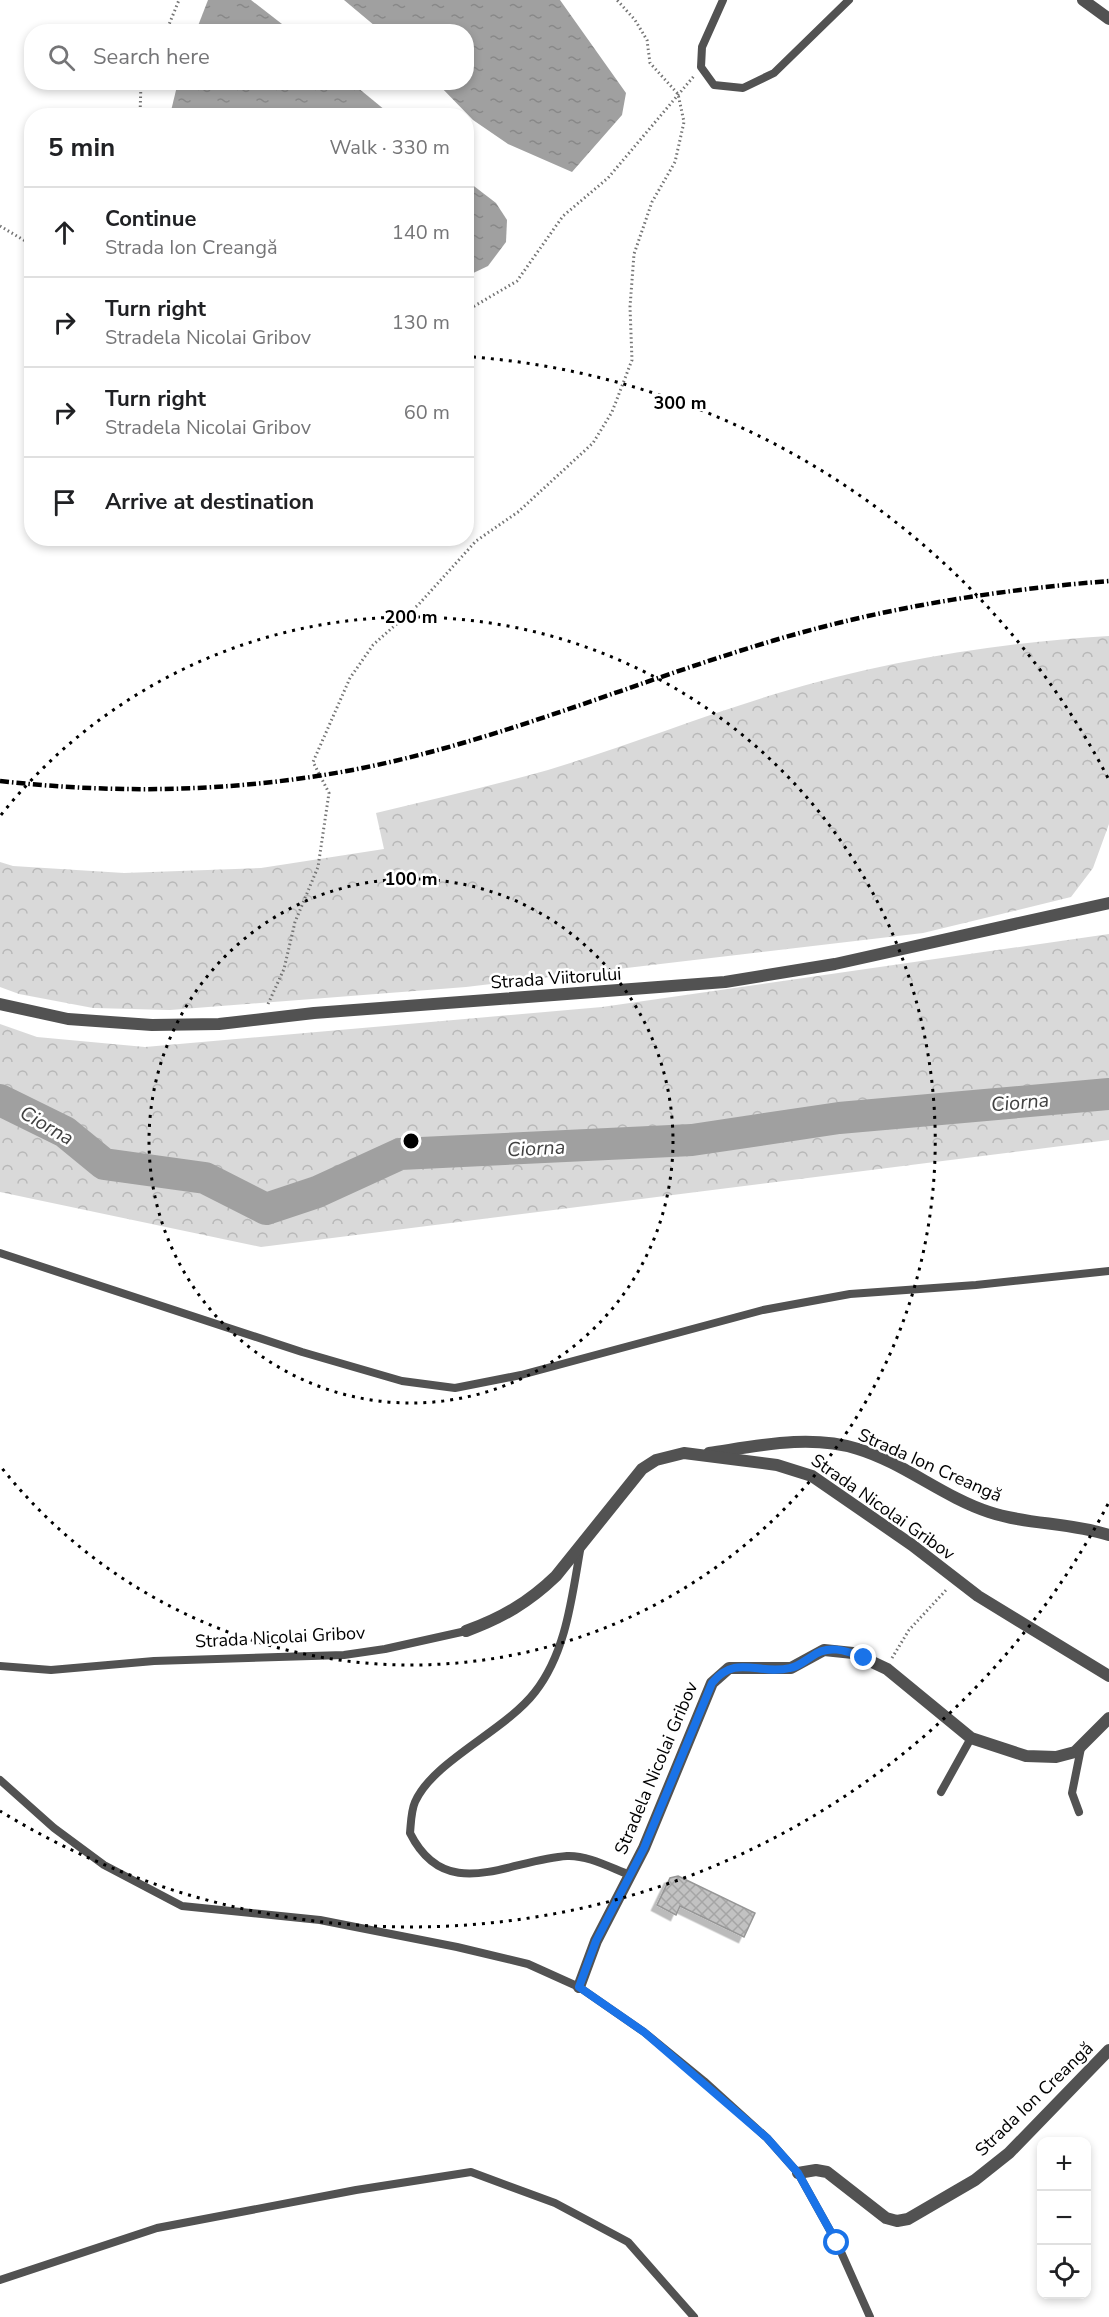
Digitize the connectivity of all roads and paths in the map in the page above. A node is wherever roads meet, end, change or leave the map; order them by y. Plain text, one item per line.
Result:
1 (179, 0) edge
2 (617, 0) edge
3 (723, 0) edge
4 (849, 0) edge
5 (1083, 0) edge
6 (1109, 19) edge
7 (168, 24) edge
8 (701, 68) junction
9 (141, 90) edge
10 (678, 94) junction
11 (140, 108) edge
12 (0, 226) edge
13 (24, 240) edge
14 (474, 306) edge
15 (474, 543) edge
16 (471, 546) edge
17 (1109, 903) edge
18 (0, 1004) edge
19 (260, 1019) junction
20 (0, 1253) edge
21 (1109, 1271) edge
22 (698, 1454) junction
23 (1109, 1535) edge
24 (581, 1545) junction
25 (955, 1580) junction
26 (466, 1630) joint
27 (0, 1666) edge
28 (887, 1669) junction
29 (1109, 1676) edge
30 (1109, 1718) edge
31 (971, 1737) junction
32 (1081, 1748) junction
33 (0, 1780) edge
34 (941, 1792) dead end
35 (1079, 1812) dead end
36 (630, 1875) junction
37 (579, 1987) junction
38 (1109, 2050) edge
39 (798, 2173) junction
40 (0, 2280) edge
41 (694, 2317) edge
42 (870, 2317) edge

1 - 7 path
2 - 10 path
3 - 8 lane
4 - 8 lane
5 - 6 street
8 - 10 path
9 - 11 path
10 - 14 path
10 - 15 path
12 - 13 path
16 - 19 path
17 - 19 street, Strada Viitorului
18 - 19 street, Strada Viitorului
20 - 21 lane
22 - 23 street, Strada Ion Creangă
22 - 24 street, Strada Nicolai Gribov
22 - 25 street, Strada Nicolai Gribov
24 - 26 street, Strada Nicolai Gribov
24 - 36 lane
25 - 28 path, Strada Nicolai Gribov
25 - 29 street, Strada Nicolai Gribov
26 - 27 lane, Strada Nicolai Gribov
28 - 31 street, Stradela Nicolai Gribov
28 - 36 street, Stradela Nicolai Gribov
30 - 32 street
31 - 32 street, Stradela Nicolai Gribov
31 - 34 lane
32 - 35 lane
33 - 37 lane
36 - 37 street, Stradela Nicolai Gribov
37 - 39 lane
38 - 39 street, Strada Ion Creangă
39 - 42 lane
40 - 41 lane

